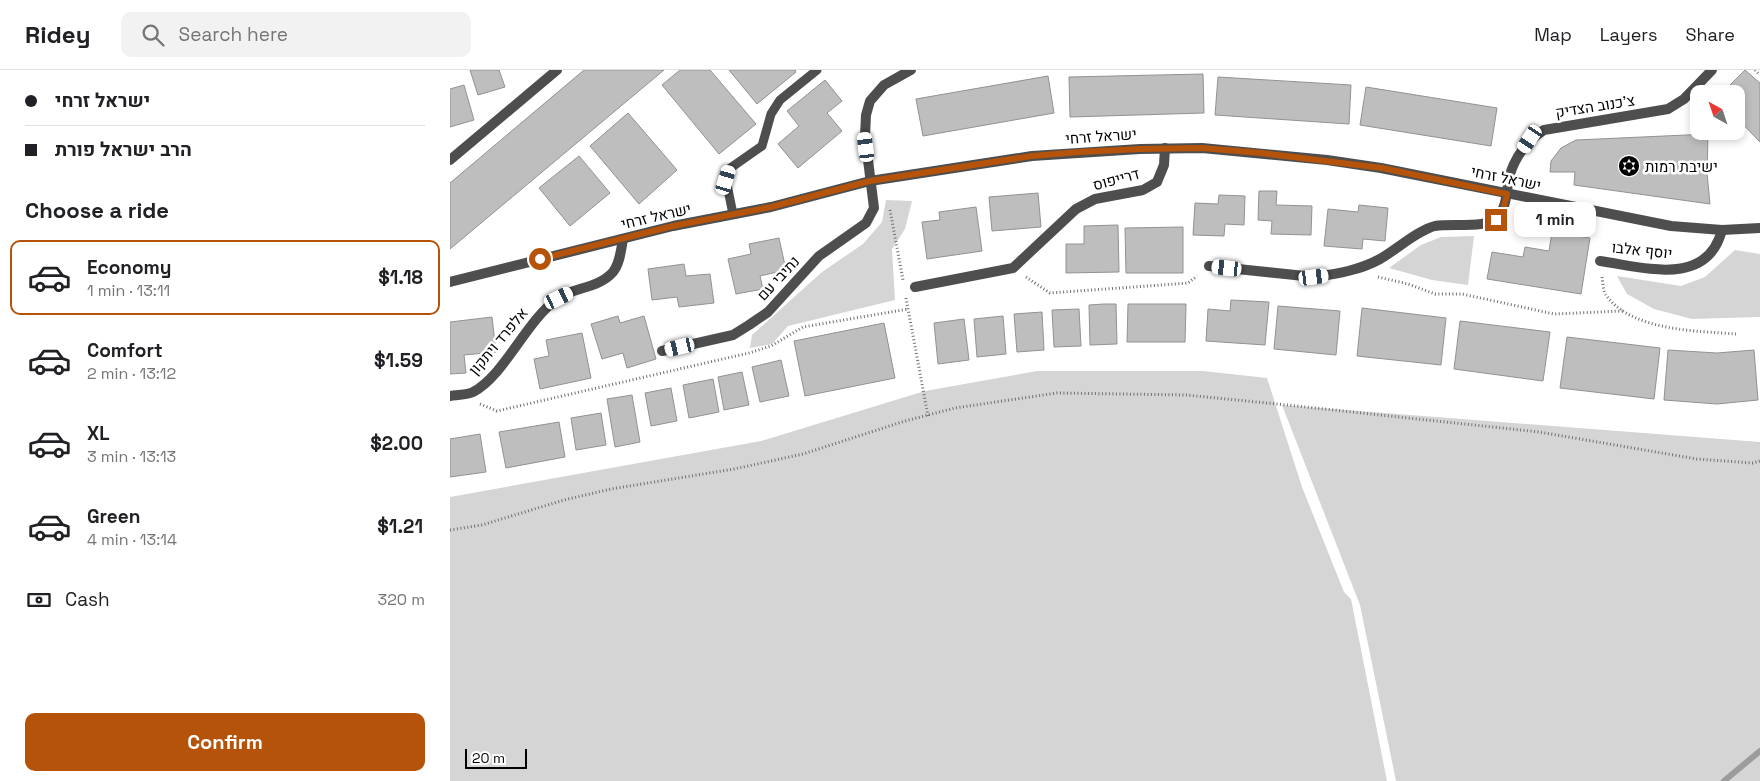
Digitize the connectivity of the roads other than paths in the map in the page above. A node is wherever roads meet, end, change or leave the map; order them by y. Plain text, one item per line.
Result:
1 (557, 70) edge
2 (816, 70) edge
3 (911, 70) edge
4 (1712, 70) edge
5 (1165, 148) junction
6 (450, 160) edge
7 (870, 181) junction
8 (1507, 194) junction
9 (733, 214) junction
10 (1760, 228) edge
11 (1722, 230) junction
12 (623, 239) junction
13 (1600, 261) road end
14 (1209, 266) road end
15 (450, 282) edge
16 (915, 287) dead end
17 (662, 351) dead end
18 (450, 396) edge

1 - 6 street
2 - 9 lane
3 - 7 street, נתיבי עם
4 - 8 street, צ'כנוב הצדיק
5 - 7 street, ישראל זרחי
5 - 8 street, ישראל זרחי
5 - 16 street, דרייפוס
7 - 9 street, ישראל זרחי
7 - 17 street, נתיבי עם
8 - 11 street, ישראל זרחי
8 - 14 street, צ'כנוב הצדיק
9 - 12 street, ישראל זרחי
10 - 11 street, ישראל זרחי
11 - 13 street, יוסף אלבו
12 - 15 street, ישראל זרחי
12 - 18 street, אלפרד ויתקון

